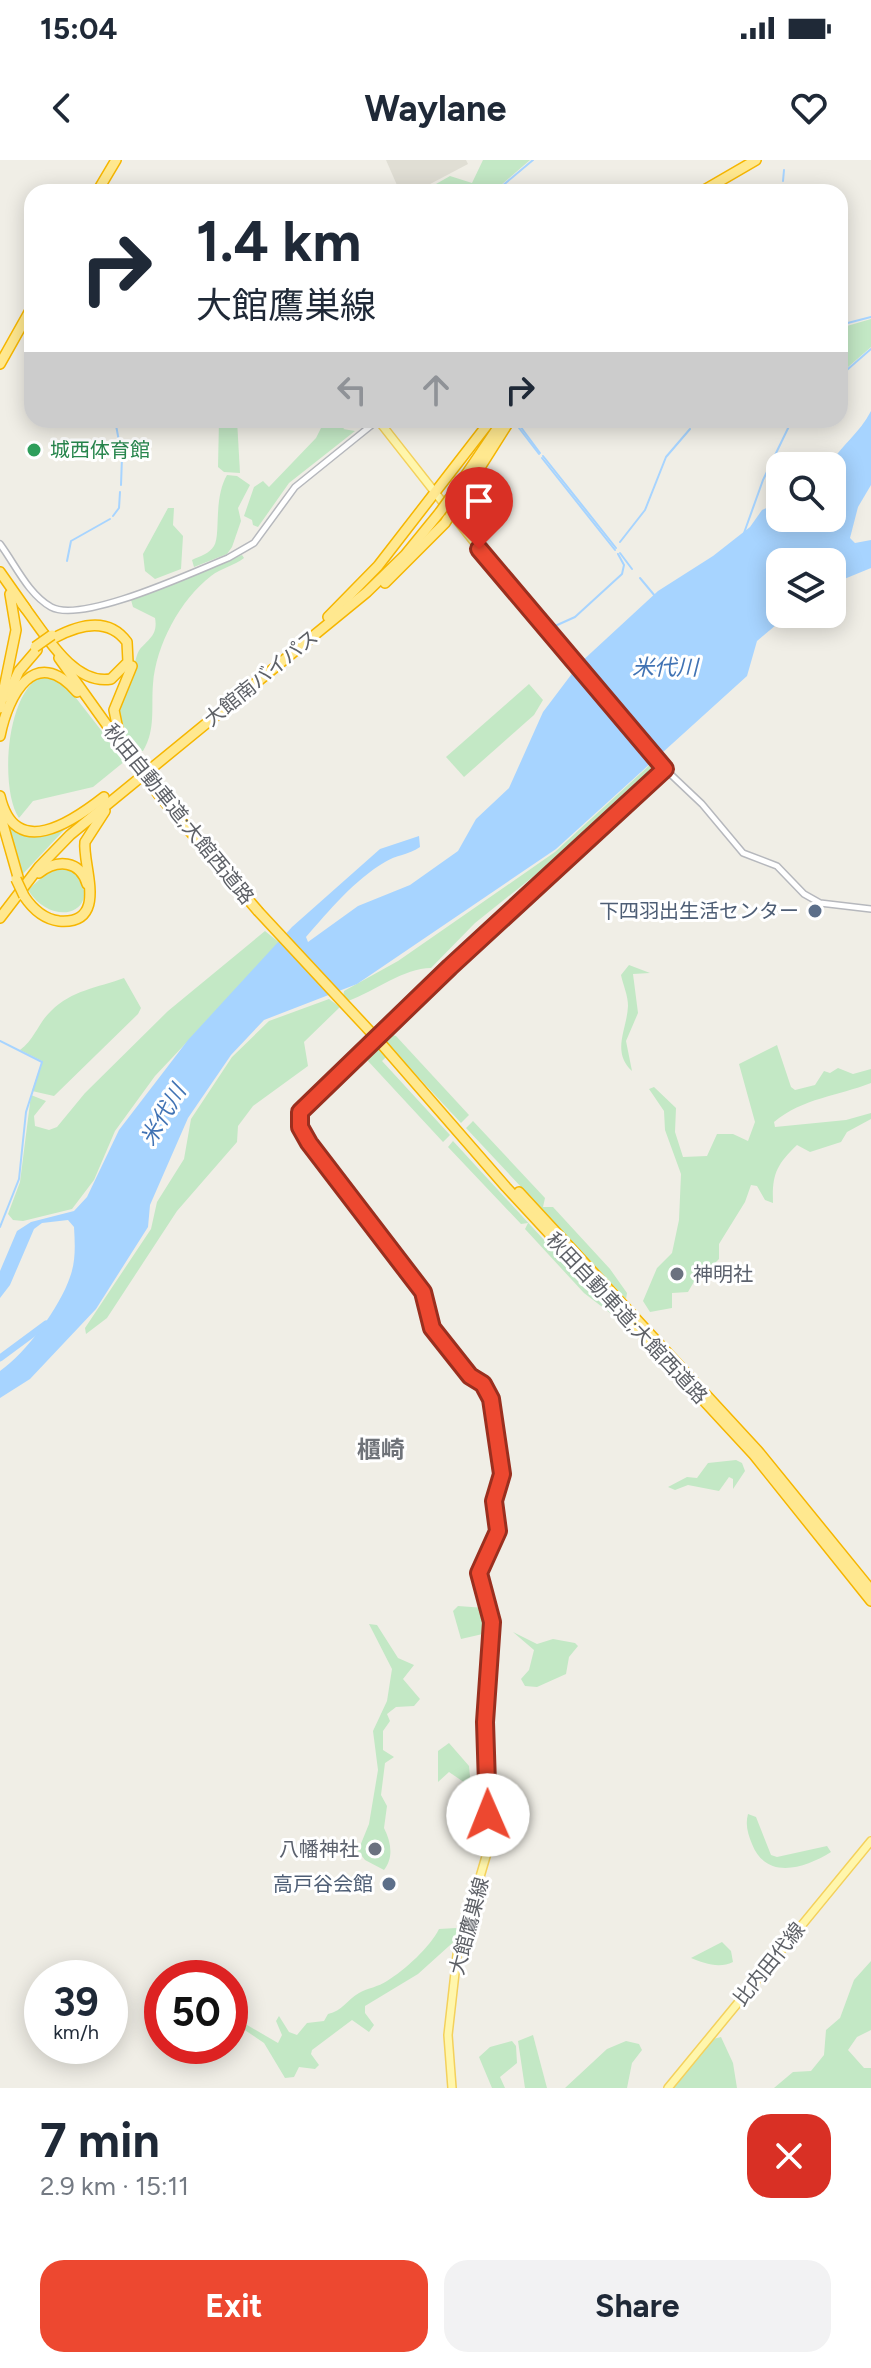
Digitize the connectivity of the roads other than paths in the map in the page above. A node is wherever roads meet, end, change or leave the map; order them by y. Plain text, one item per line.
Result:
1 (116, 160) edge
2 (756, 160) edge
3 (102, 184) edge
4 (714, 184) edge
5 (24, 321) edge
6 (0, 364) edge
7 (368, 428) edge
8 (384, 428) edge
9 (485, 428) edge
10 (492, 428) edge
11 (497, 428) edge
12 (505, 428) edge
13 (435, 491) junction
14 (448, 496) junction
15 (452, 514) junction
16 (0, 544) edge
17 (0, 574) edge
18 (22, 604) junction
19 (319, 628) junction
20 (53, 636) junction
21 (36, 649) junction
22 (0, 709) edge
23 (0, 733) edge
24 (120, 744) junction
25 (130, 755) junction
26 (163, 757) junction
27 (144, 766) junction
28 (663, 766) junction
29 (0, 796) edge
30 (0, 814) edge
31 (0, 828) edge
32 (17, 878) junction
33 (25, 895) junction
34 (0, 909) edge
35 (871, 909) edge
36 (0, 919) edge
37 (378, 1040) junction
38 (810, 1522) junction
39 (838, 1547) junction
40 (871, 1583) edge
41 (871, 1590) edge
42 (871, 1601) edge
43 (871, 1607) edge
44 (871, 1841) edge
45 (452, 2088) edge
46 (668, 2088) edge

1 - 3 highway
2 - 4 highway
5 - 6 highway
7 - 16 street
8 - 13 main road
9 - 13 highway
10 - 14 highway, 大館南バイパス
11 - 14 highway, 大館南バイパス
12 - 15 highway
13 - 15 main road
13 - 19 highway
14 - 19 highway, 大館南バイパス, bridge
15 - 19 highway
15 - 28 main road
17 - 18 highway, 秋田自動車道;大館西道路
17 - 22 highway
18 - 20 highway
18 - 24 highway, 秋田自動車道;大館西道路
19 - 26 highway, 大館南バイパス
19 - 27 highway, 大館南バイパス
20 - 21 highway, bridge
20 - 25 highway
21 - 22 highway
21 - 23 highway
23 - 24 highway
24 - 25 highway, 秋田自動車道;大館西道路
25 - 37 highway, 秋田自動車道;大館西道路, bridge
26 - 33 highway
26 - 36 highway, 大館南バイパス
27 - 29 highway
27 - 34 highway, 大館南バイパス
28 - 35 street
28 - 45 main road, 大館鷹巣線
30 - 32 highway
31 - 32 highway
32 - 33 highway, bridge
33 - 36 highway
37 - 38 highway, 秋田自動車道;大館西道路
37 - 39 highway, 秋田自動車道;大館西道路
38 - 42 highway, 秋田自動車道;大館西道路
38 - 43 highway
39 - 40 highway
39 - 41 highway, 秋田自動車道;大館西道路
44 - 46 main road, 比内田代線

